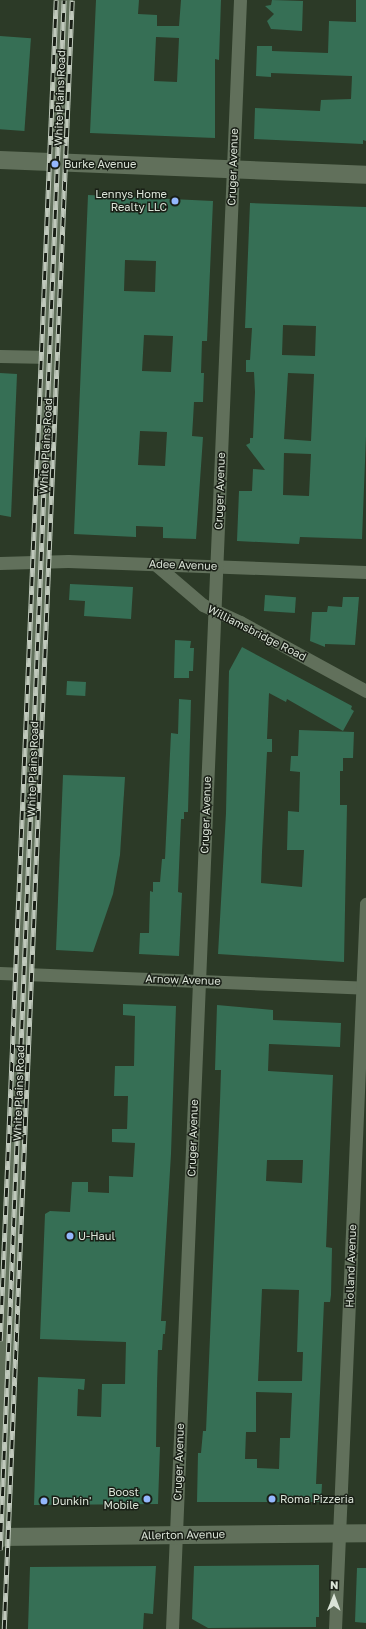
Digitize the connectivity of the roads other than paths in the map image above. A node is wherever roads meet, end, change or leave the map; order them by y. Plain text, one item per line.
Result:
1 (64, 0) edge
2 (240, 0) edge
3 (0, 160) edge
4 (58, 163) junction
5 (233, 170) junction
6 (366, 175) edge
7 (0, 356) edge
8 (50, 357) junction
9 (41, 562) junction
10 (0, 563) edge
11 (155, 564) junction
12 (217, 566) junction
13 (366, 572) edge
14 (215, 611) junction
15 (366, 691) edge
16 (366, 904) edge
17 (0, 973) edge
18 (24, 974) junction
19 (199, 981) junction
20 (364, 988) edge
21 (6, 1276) edge
22 (339, 1533) junction
23 (366, 1533) edge
24 (176, 1535) junction
25 (0, 1537) edge
26 (172, 1629) edge
27 (335, 1629) edge

1 - 4 main road, White Plains Road
2 - 5 street, Cruger Avenue
3 - 4 main road
4 - 5 main road
4 - 8 main road, White Plains Road
5 - 6 main road
5 - 12 street, Cruger Avenue
7 - 8 street
8 - 9 main road, White Plains Road
9 - 10 street, Adee Avenue
9 - 11 street, Adee Avenue
9 - 18 main road, White Plains Road
11 - 12 street, Adee Avenue
11 - 14 street, Williamsbridge Road
12 - 13 street, Adee Avenue
12 - 14 street, Cruger Avenue
14 - 15 street, Williamsbridge Road
14 - 19 street, Cruger Avenue
16 - 20 street, Holland Avenue
17 - 18 street, Arnow Avenue
18 - 19 street, Arnow Avenue
18 - 21 main road, White Plains Road
19 - 20 street, Arnow Avenue
19 - 24 street, Cruger Avenue
20 - 22 street, Holland Avenue
21 - 25 main road, White Plains Road
22 - 23 main road, Allerton Avenue
22 - 24 main road, Allerton Avenue
22 - 27 street, Holland Avenue
24 - 25 main road, Allerton Avenue
24 - 26 street, Cruger Avenue

